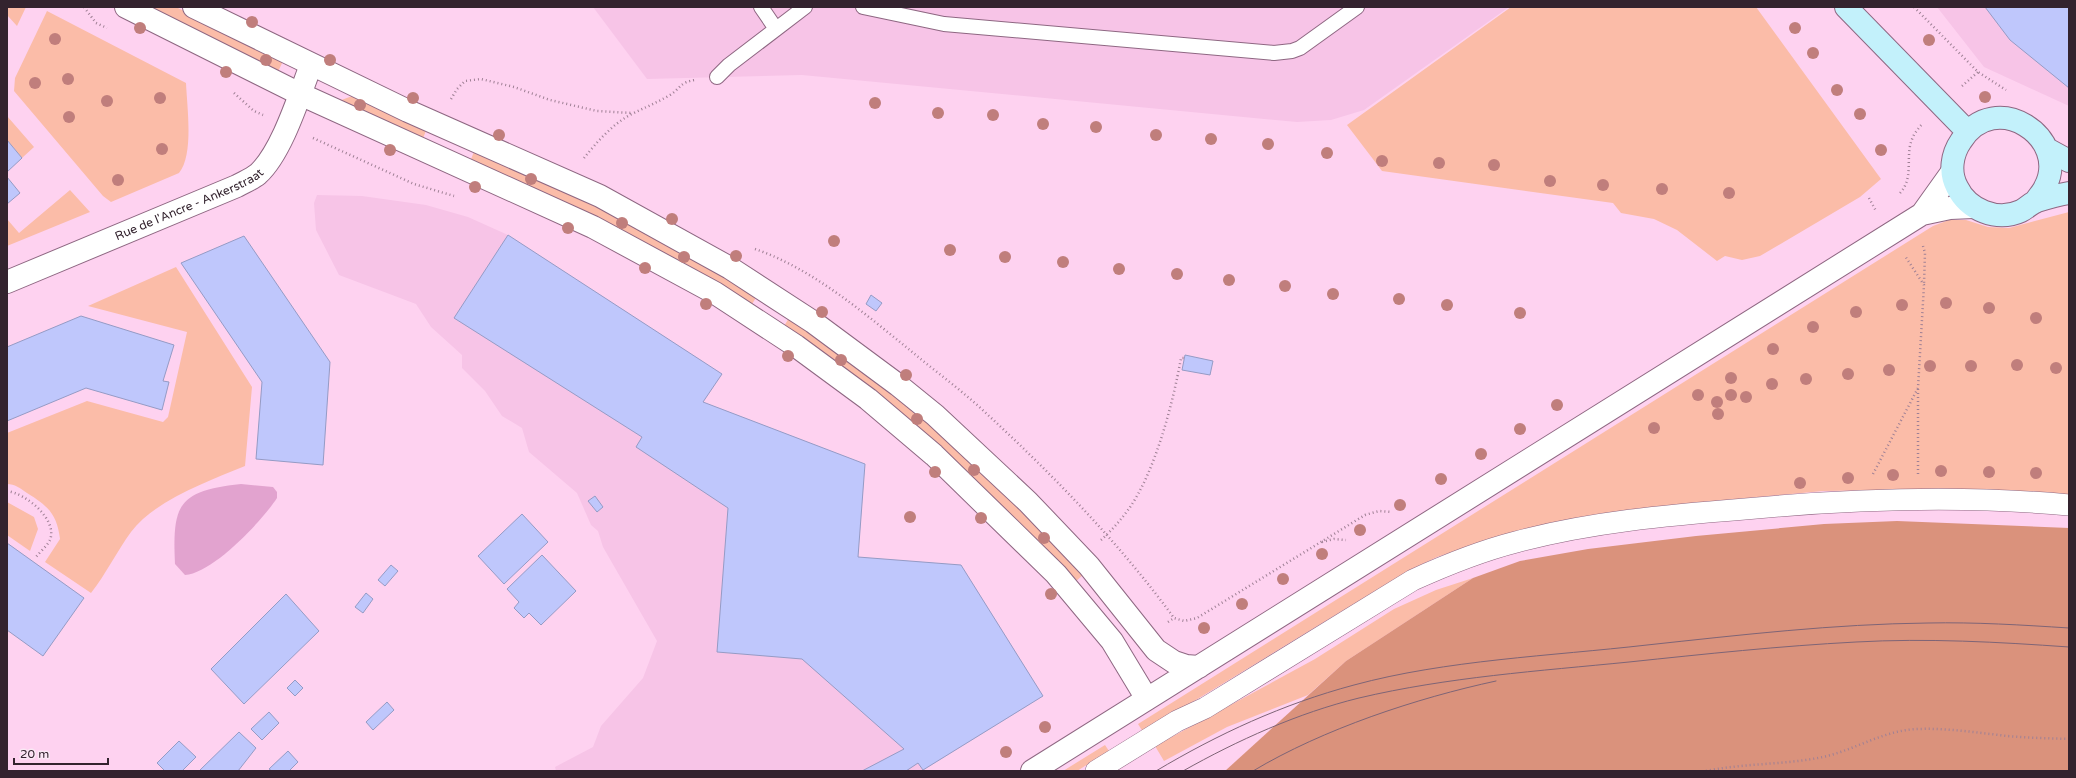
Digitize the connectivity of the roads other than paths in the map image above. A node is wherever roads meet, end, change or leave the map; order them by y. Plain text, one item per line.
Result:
1 (126, 7) edge
2 (194, 7) edge
3 (761, 7) edge
4 (805, 7) edge
5 (863, 7) edge
6 (1357, 7) edge
7 (1846, 7) edge
8 (776, 28) junction
9 (311, 66) junction
10 (717, 77) road end
11 (300, 94) junction
12 (1967, 131) junction
13 (2047, 149) junction
14 (2069, 160) edge
15 (1952, 172) junction
16 (2069, 193) edge
17 (2035, 202) junction
18 (1973, 207) junction
19 (1922, 214) junction
20 (7, 282) edge
21 (2069, 505) edge
22 (1199, 666) junction
23 (1147, 699) junction
24 (1032, 771) edge
25 (1096, 771) edge

1 - 11 street
2 - 9 street
3 - 8 lane
4 - 8 lane
5 - 6 lane
7 - 12 main road
8 - 10 lane
9 - 11 street, Rue de l'Ancre - Ankerstraat
9 - 22 street
11 - 20 street, Rue de l'Ancre - Ankerstraat
11 - 23 street
12 - 13 main road
12 - 15 main road
13 - 14 main road
13 - 17 main road
15 - 18 main road
15 - 19 street
16 - 17 main road
17 - 18 main road
18 - 19 street
19 - 22 street
21 - 25 street
22 - 23 street
23 - 24 street

